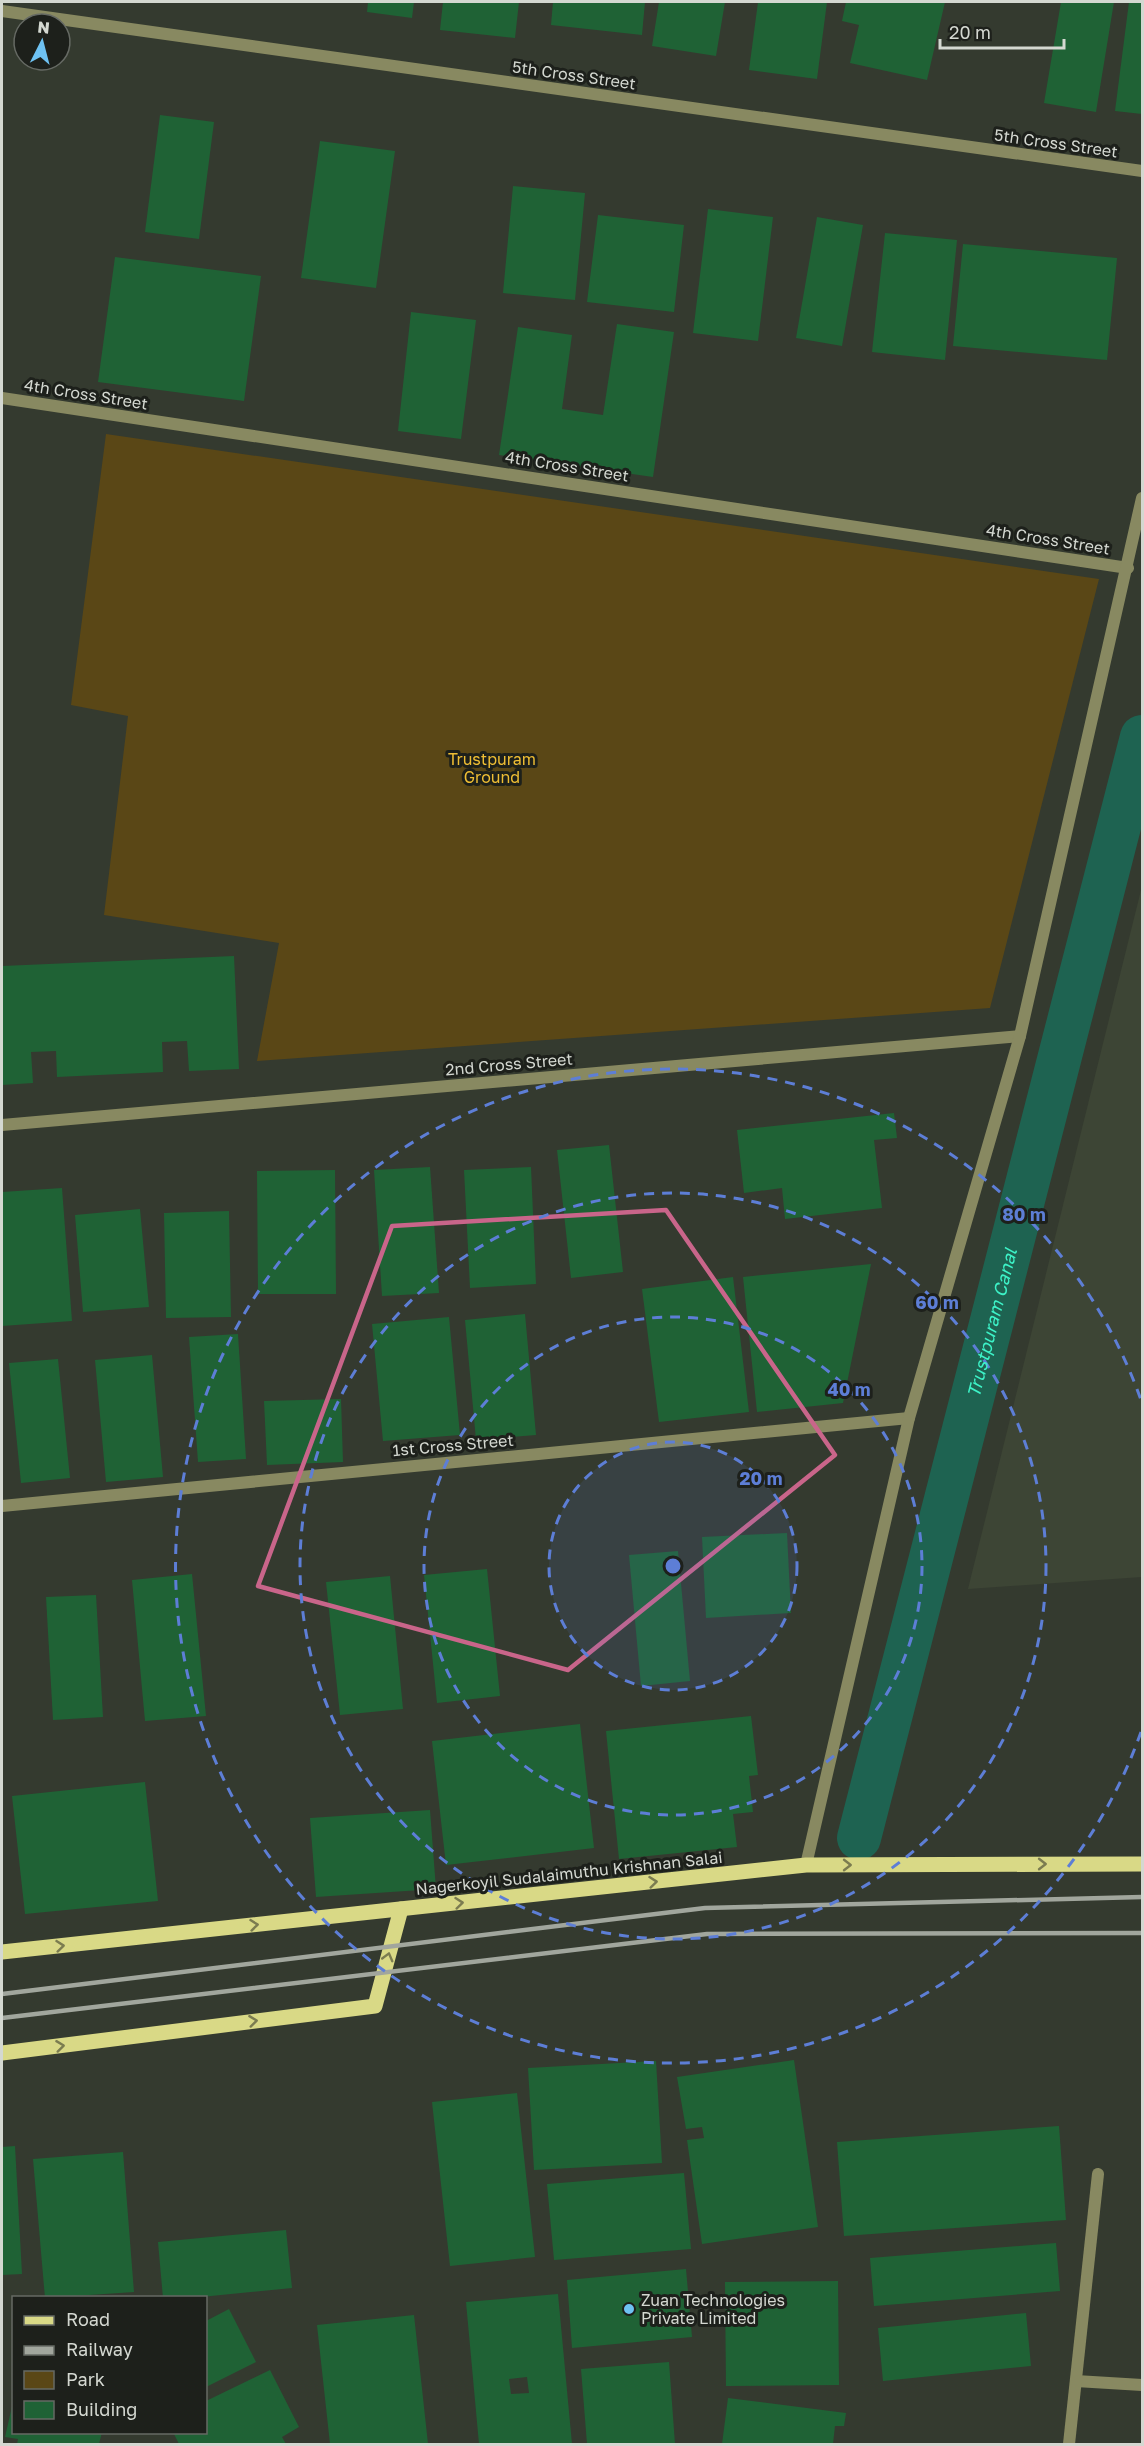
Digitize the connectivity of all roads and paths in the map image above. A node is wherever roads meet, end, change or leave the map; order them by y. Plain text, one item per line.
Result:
1 (2, 11) edge
2 (1143, 171) edge
3 (2, 398) edge
4 (1143, 498) edge
5 (1128, 568) junction
6 (1020, 1036) junction
7 (2, 1125) edge
8 (909, 1418) junction
9 (2, 1506) edge
10 (1143, 1864) edge
11 (806, 1865) junction
12 (401, 1909) junction
13 (2, 1952) edge
14 (2, 2053) edge
15 (1098, 2175) dead end
16 (1076, 2381) junction
17 (1143, 2385) edge
18 (1069, 2445) edge

1 - 2 street, 5th Cross Street
3 - 5 street, 4th Cross Street
4 - 5 street
5 - 6 street
6 - 7 street, 2nd Cross Street
6 - 8 street
8 - 9 street, 1st Cross Street
8 - 11 street
11 -> 10 main road, Nagerkoyil Sudalaimuthu Krishnan Salai
12 -> 11 main road, Nagerkoyil Sudalaimuthu Krishnan Salai
13 -> 12 main road, Nagerkoyil Sudalaimuthu Krishnan Salai
14 -> 12 main road
15 - 16 street
16 - 17 street
16 - 18 street

